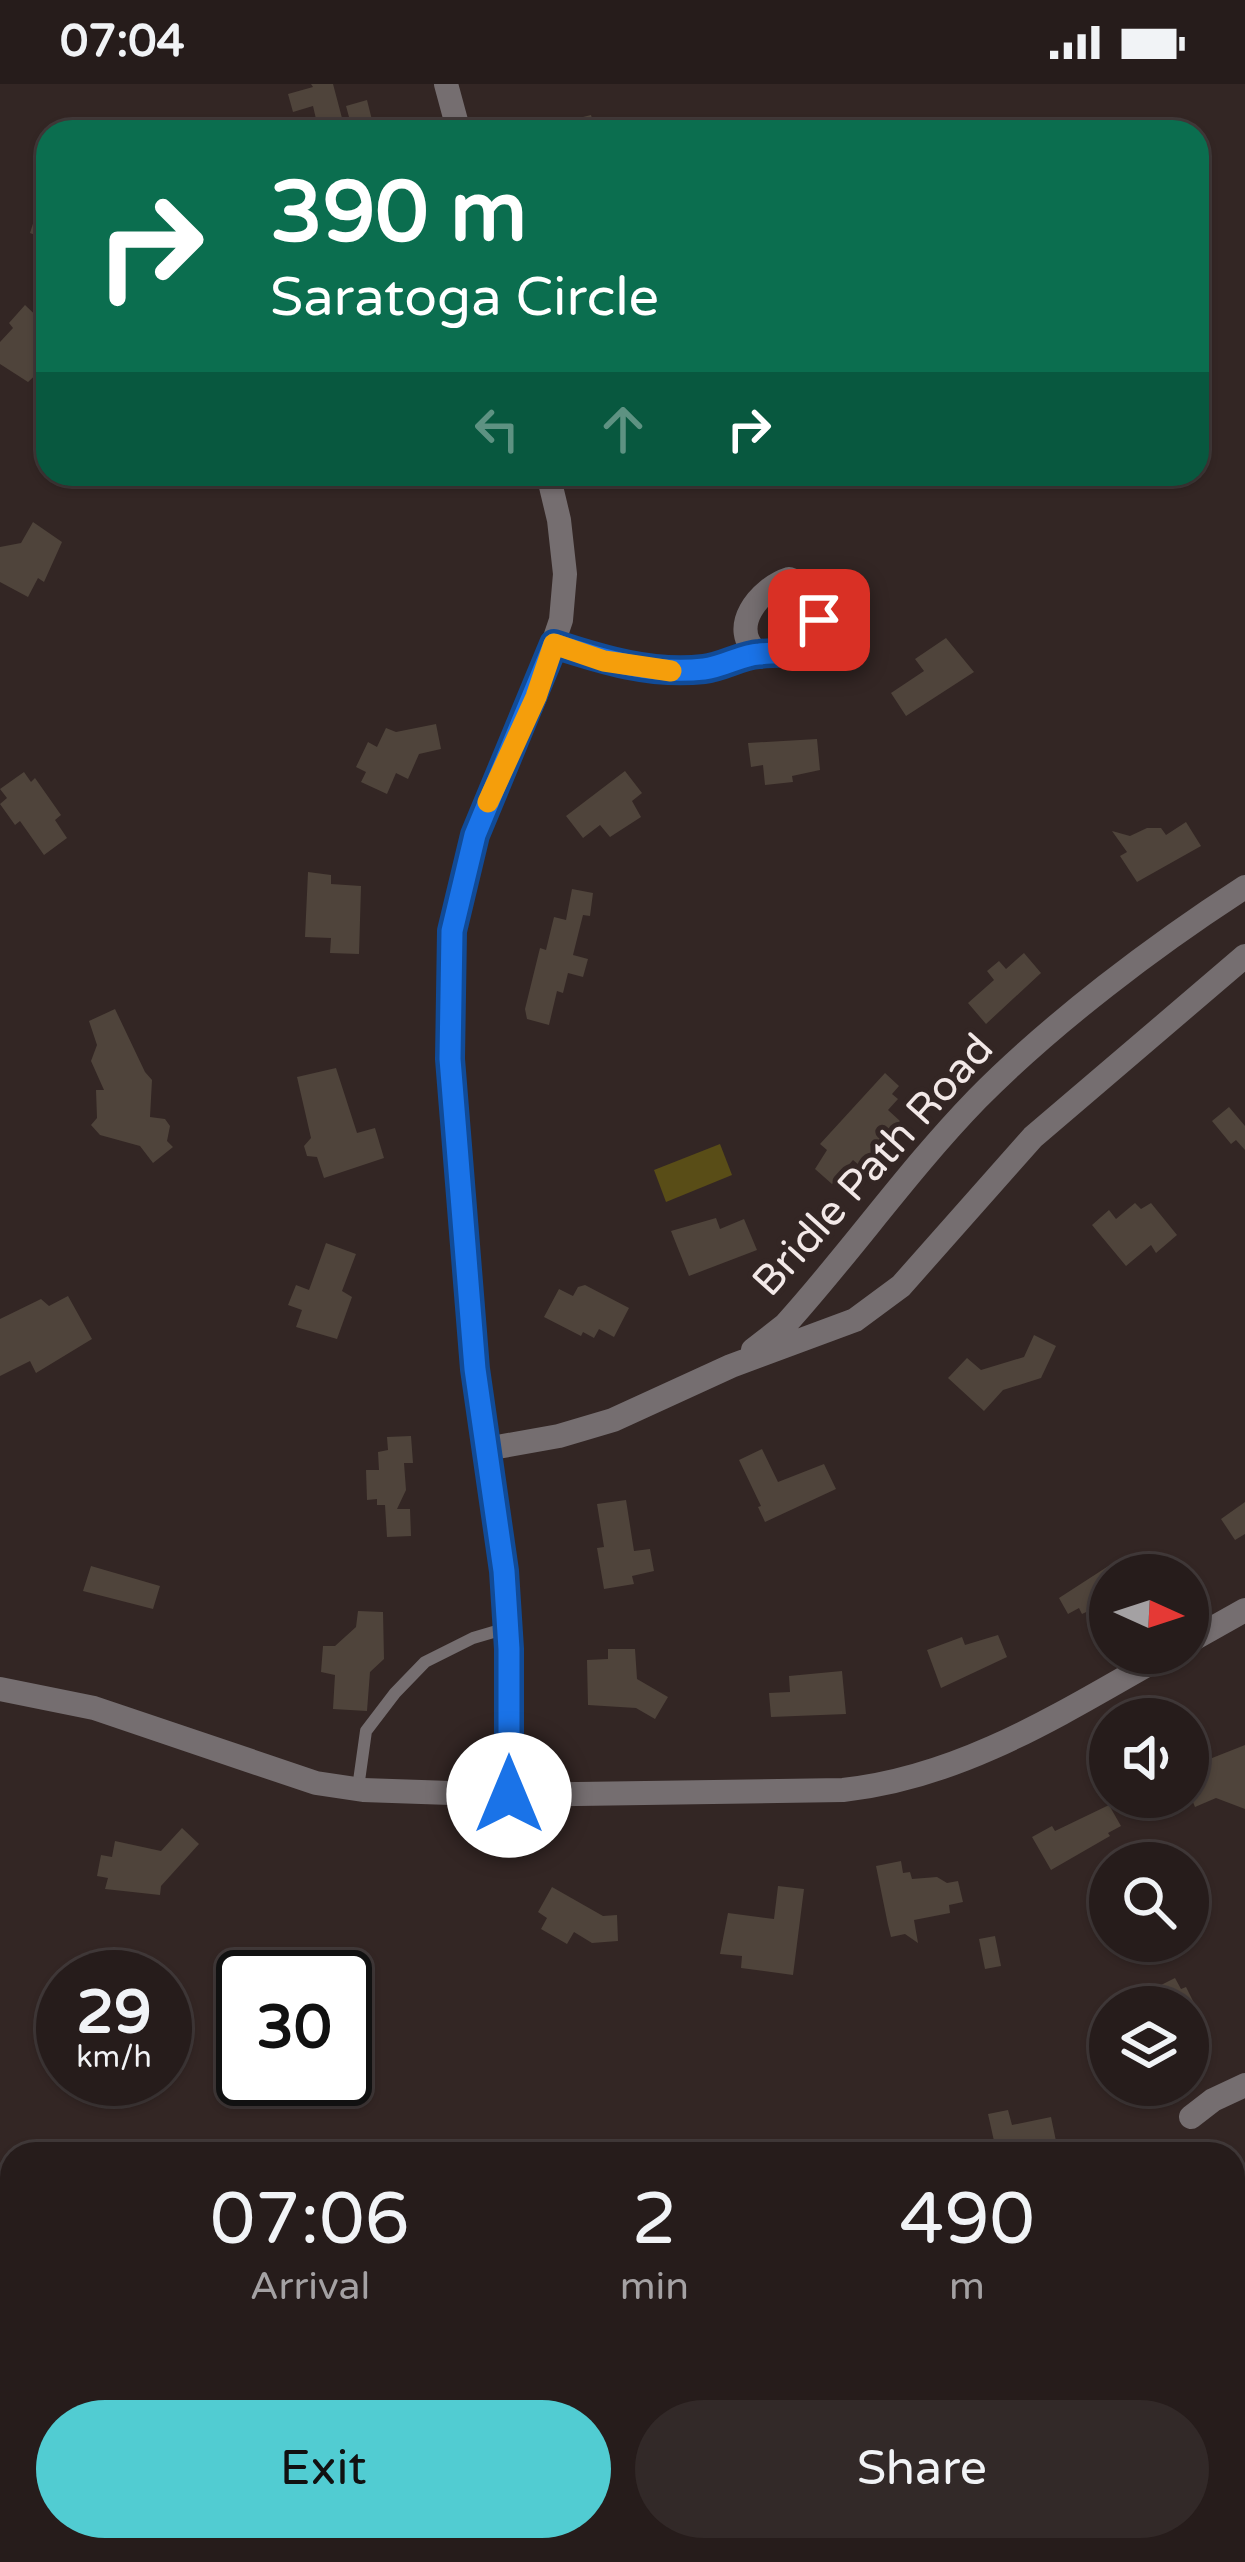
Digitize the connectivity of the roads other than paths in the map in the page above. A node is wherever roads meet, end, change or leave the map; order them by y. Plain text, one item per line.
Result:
1 (446, 84) edge
2 (455, 120) edge
3 (551, 486) edge
4 (554, 644) junction
5 (758, 654) dead end
6 (1245, 887) edge
7 (1245, 956) edge
8 (731, 1366) junction
9 (486, 1449) junction
10 (1245, 1610) edge
11 (508, 1628) junction
12 (1209, 1630) edge
13 (1131, 1674) edge
14 (0, 1689) edge
15 (358, 1790) junction
16 (509, 1795) junction
17 (1245, 2085) edge
18 (1191, 2116) dead end

1 - 2 street
3 - 4 street
4 - 5 street
4 - 9 street
6 - 8 street, Bridle Path Road
7 - 8 street, Bridle Path Road
8 - 9 street, Bridle Path Road
9 - 11 street
10 - 12 street
11 - 15 lane
11 - 16 street
13 - 16 street
14 - 15 street
15 - 16 street
17 - 18 street

